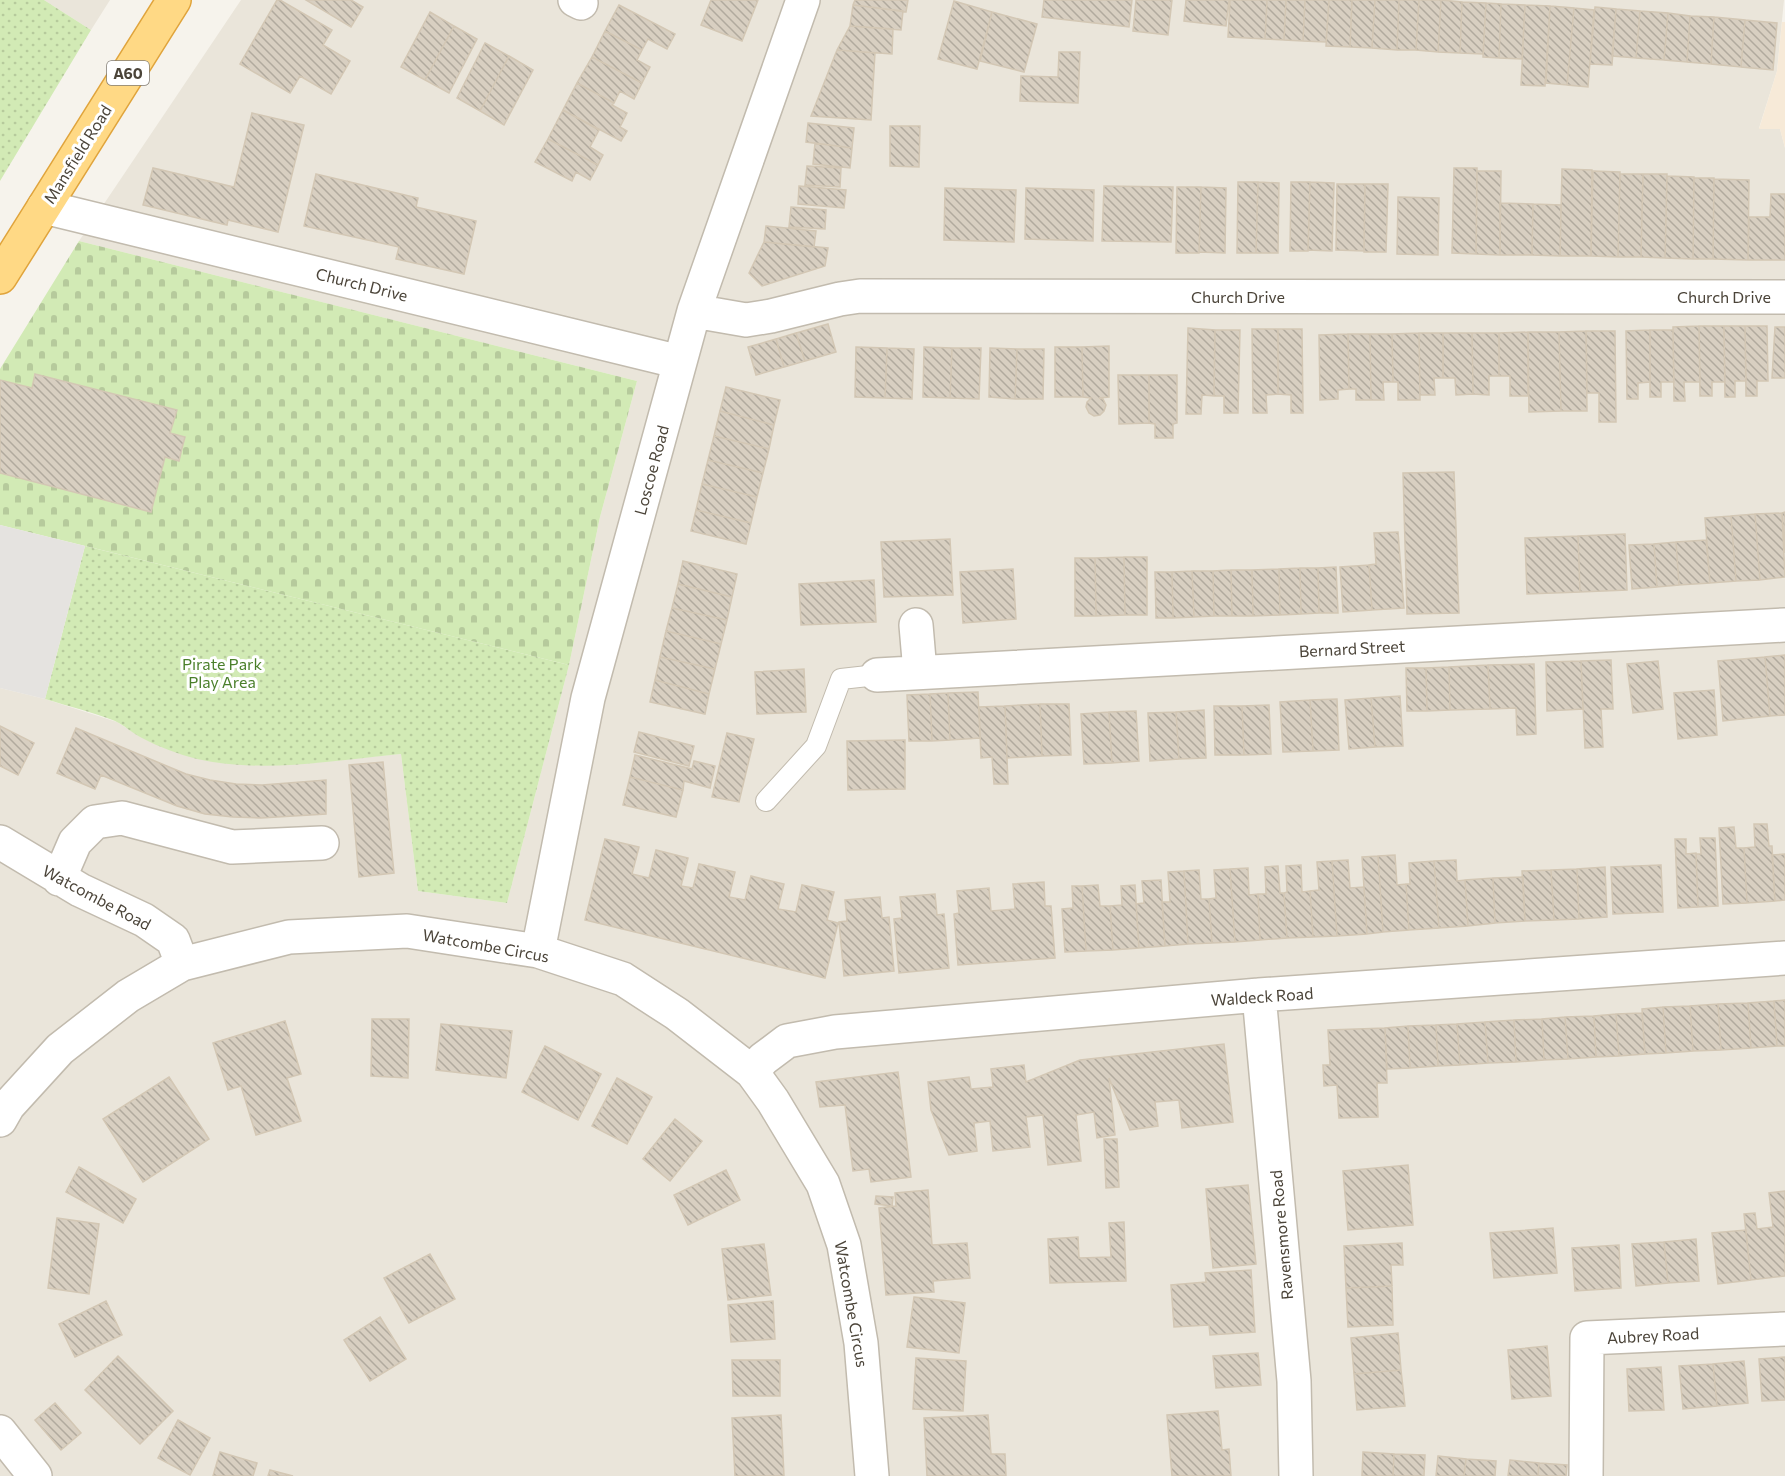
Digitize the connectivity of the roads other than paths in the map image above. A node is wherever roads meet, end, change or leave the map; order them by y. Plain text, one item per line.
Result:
1 (174, 0) edge
2 (803, 0) edge
3 (44, 207) junction
4 (0, 277) edge
5 (1785, 297) edge
6 (694, 310) junction
7 (680, 362) junction
8 (916, 625) dead end
9 (1785, 625) edge
10 (920, 672) junction
11 (877, 675) joint
12 (766, 801) dead end
13 (0, 842) edge
14 (322, 843) dead end
15 (59, 879) junction
16 (538, 951) junction
17 (1785, 958) edge
18 (182, 964) junction
19 (1259, 995) junction
20 (752, 1072) junction
21 (0, 1120) edge
22 (1785, 1329) edge
23 (0, 1432) edge
24 (35, 1476) edge
25 (872, 1476) edge
26 (1296, 1476) edge
27 (1586, 1476) edge

1 - 3 highway, Mansfield Road / A60
2 - 6 street, Loscoe Road
3 - 4 highway, Mansfield Road / A60
3 - 7 street, Church Drive
5 - 6 street, Church Drive
6 - 7 street, Loscoe Road
7 - 16 street, Loscoe Road
8 - 10 street
9 - 10 street, Bernard Street
10 - 11 street, Bernard Street
11 - 12 lane
13 - 15 street, Watcombe Road
14 - 15 street
15 - 18 street, Watcombe Road
16 - 18 street, Watcombe Circus
16 - 20 street, Watcombe Circus
17 - 19 street, Waldeck Road
18 - 21 street, Watcombe Circus
19 - 20 street, Waldeck Road
19 - 26 street, Ravensmore Road
20 - 25 street, Watcombe Circus
22 - 27 street, Aubrey Road
23 - 24 street

